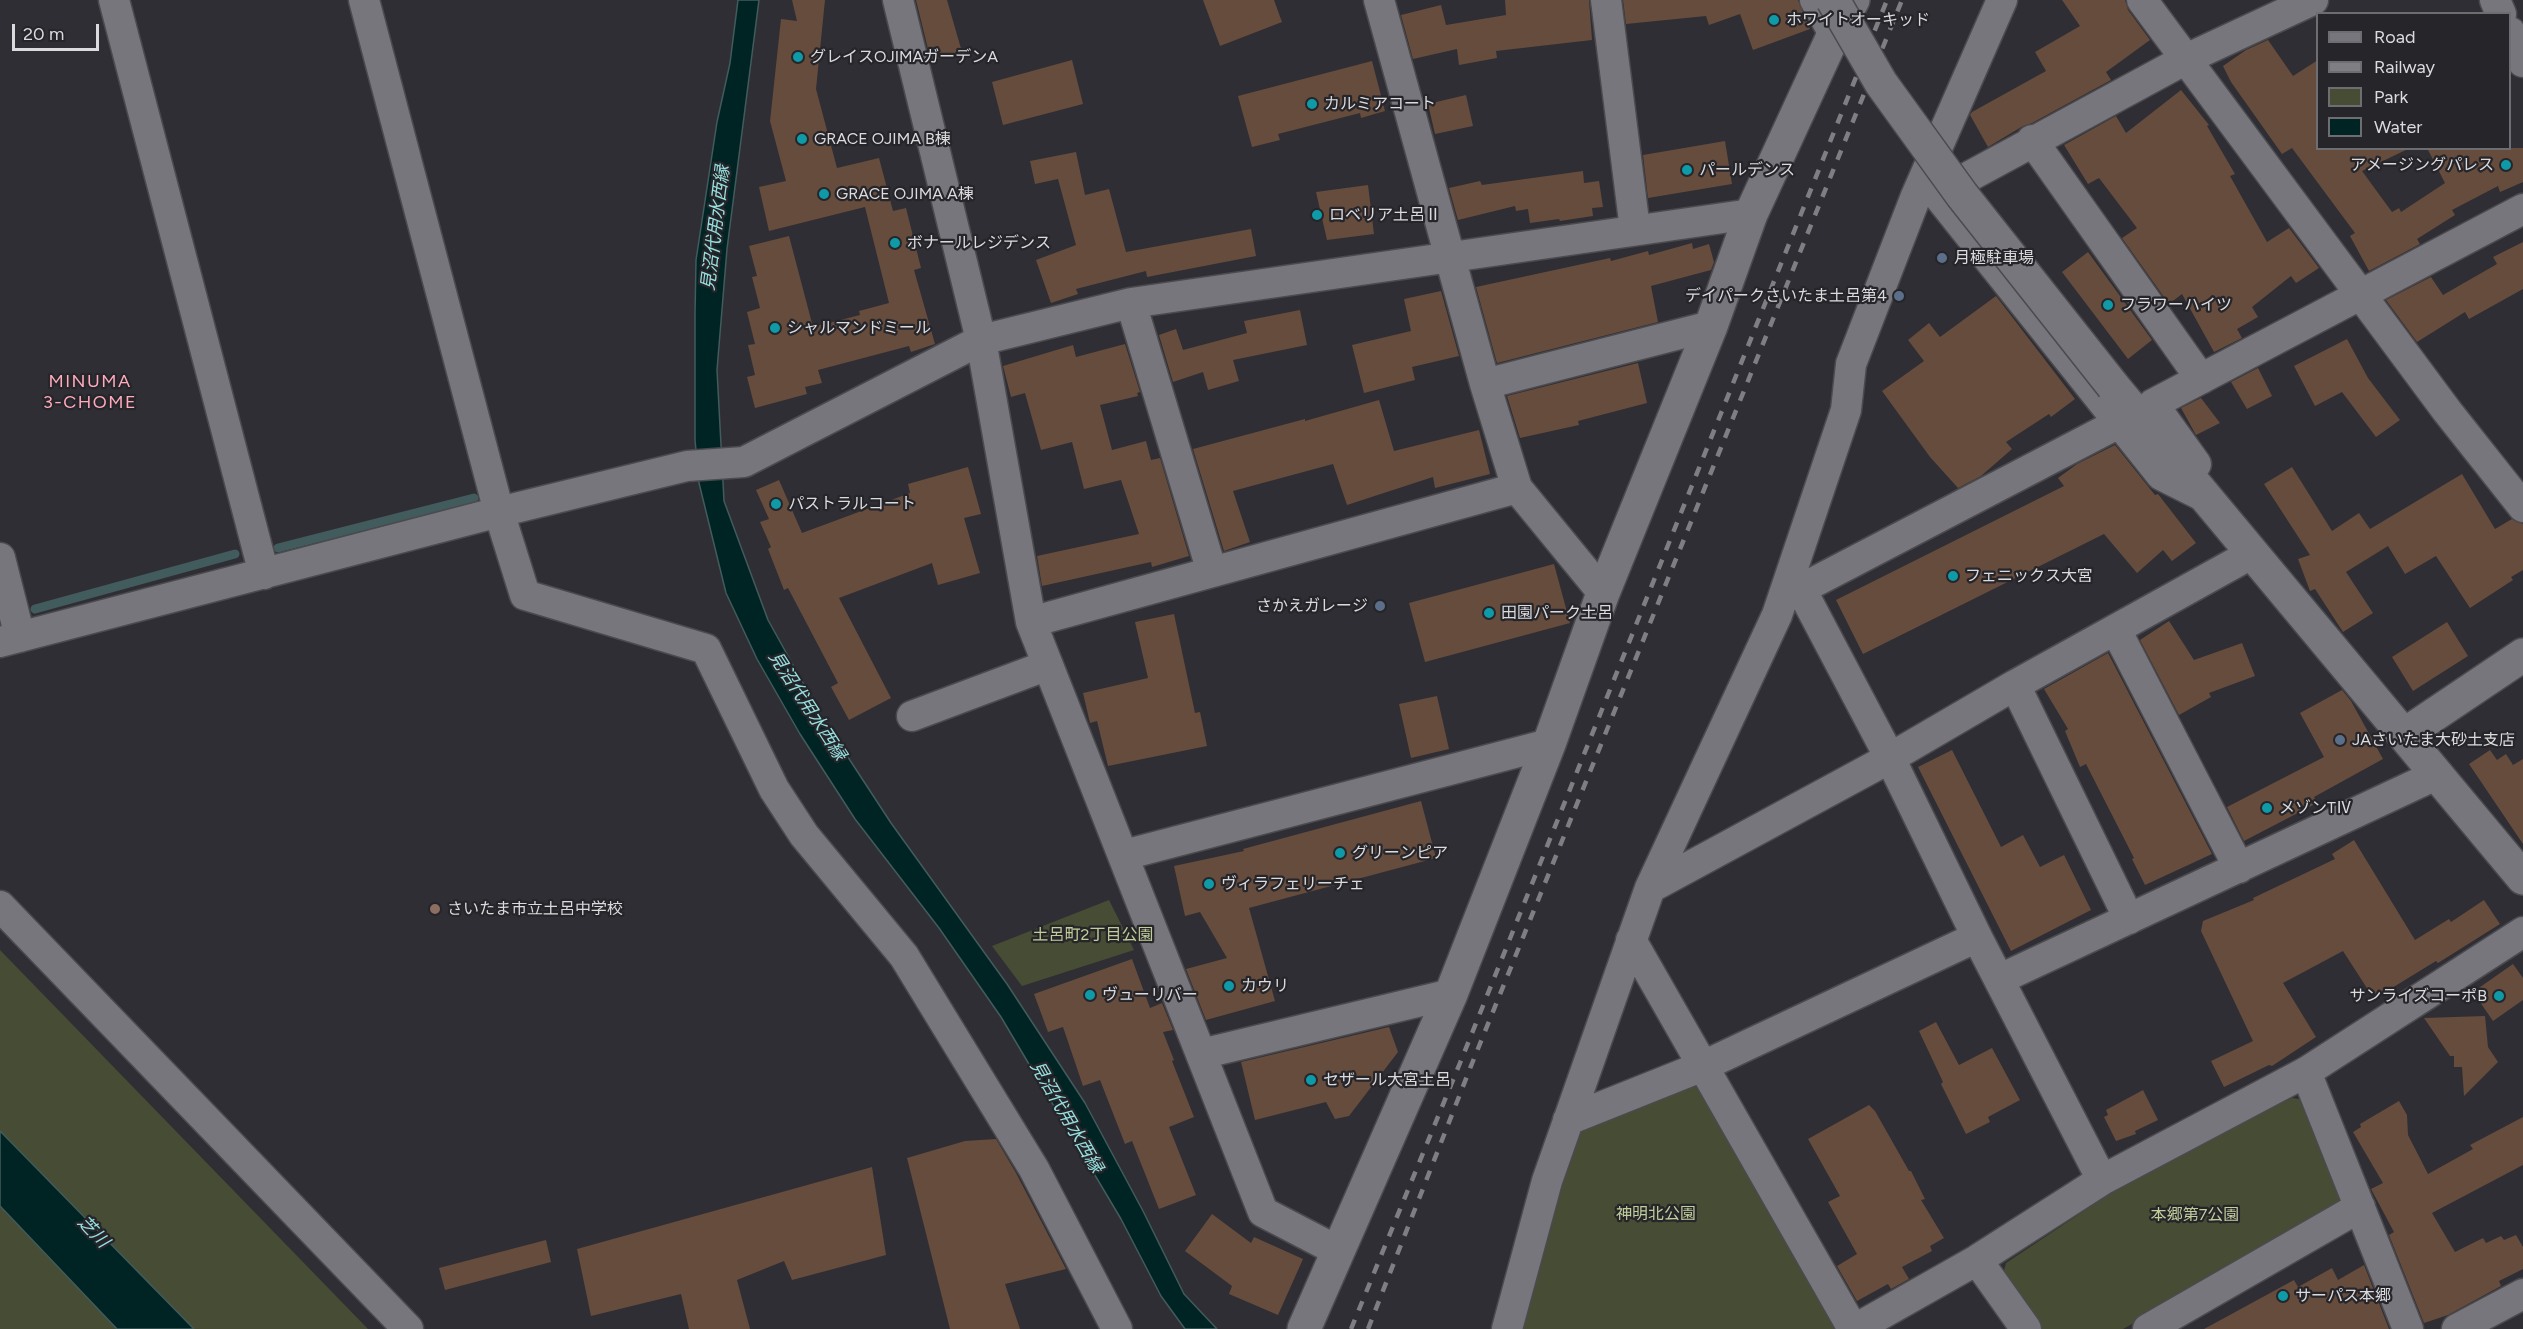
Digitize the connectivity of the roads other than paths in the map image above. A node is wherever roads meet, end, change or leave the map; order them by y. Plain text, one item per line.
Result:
1 (114, 0) edge
2 (364, 0) edge
3 (898, 0) edge
4 (1379, 0) edge
5 (1606, 0) edge
6 (1815, 0) edge
7 (1833, 0) edge
8 (1853, 0) edge
9 (2002, 0) edge
10 (2142, 0) edge
11 (2313, 0) edge
12 (1834, 34) junction
13 (2511, 34) edge
14 (2186, 59) junction
15 (2523, 62) edge
16 (2032, 141) junction
17 (1970, 176) dead end
18 (1924, 178) junction
19 (2523, 209) edge
20 (1751, 214) junction
21 (1635, 229) junction
22 (1450, 257) junction
23 (2361, 296) junction
24 (1131, 303) junction
25 (1711, 326) junction
26 (981, 340) junction
27 (2201, 379) junction
28 (1485, 384) junction
29 (2119, 423) junction
30 (1517, 488) junction
31 (2208, 498) junction
32 (2523, 507) edge
33 (500, 512) junction
34 (2253, 553) junction
35 (0, 558) edge
36 (1212, 572) junction
37 (264, 574) junction
38 (1795, 584) junction
39 (1603, 593) junction
40 (1031, 622) junction
41 (2116, 630) junction
42 (10, 639) edge
43 (2523, 655) edge
44 (1048, 664) junction
45 (2015, 686) junction
46 (912, 716) dead end
47 (2404, 735) junction
48 (1549, 744) junction
49 (1890, 758) junction
50 (2438, 774) junction
51 (1124, 855) junction
52 (2239, 868) junction
53 (2523, 878) edge
54 (1650, 888) junction
55 (0, 906) edge
56 (2129, 920) junction
57 (2523, 932) edge
58 (1977, 937) junction
59 (1631, 940) junction
60 (2000, 979) junction
61 (1451, 994) junction
62 (1201, 1054) junction
63 (1703, 1066) junction
64 (2306, 1072) junction
65 (1568, 1120) junction
66 (2102, 1180) junction
67 (2360, 1207) junction
68 (1338, 1251) junction
69 (1977, 1260) junction
70 (2523, 1294) edge
71 (408, 1329) edge
72 (1118, 1329) edge
73 (1304, 1329) edge
74 (1507, 1329) edge
75 (1854, 1329) edge
76 (2026, 1329) edge
77 (2148, 1329) edge
78 (2409, 1329) edge
79 (2457, 1329) edge

1 - 37 street
2 - 33 street
3 - 26 street
4 - 22 street
5 - 21 street
6 - 12 street
7 - 31 street, bridge
8 - 12 street
9 - 18 street
10 - 14 street
11 - 14 street
12 - 20 street
13 - 15 street
14 - 16 street
14 - 23 street
16 - 17 street
16 - 27 street
18 - 29 street
18 - 38 street
19 - 23 street
20 - 21 street
20 - 25 street
21 - 22 street
22 - 24 street
22 - 28 street
23 - 27 street
23 - 32 street
24 - 26 street
24 - 36 street
25 - 28 street
25 - 39 street
26 - 33 street
26 - 40 street
27 - 31 street
28 - 30 street
29 - 31 street
29 - 38 street
30 - 36 street
30 - 39 street
31 - 34 street
33 - 37 street
33 - 72 street
34 - 41 street
34 - 47 street
35 - 42 street
36 - 40 street
37 - 42 street
38 - 49 street
38 - 54 street
39 - 48 street
40 - 44 street
41 - 45 street
41 - 52 street
43 - 47 street
44 - 46 street
44 - 51 street
45 - 49 street
45 - 56 street
47 - 50 street
48 - 51 street
48 - 61 street
49 - 54 street
49 - 58 street
50 - 52 street
50 - 53 street
51 - 62 street
52 - 56 street
54 - 59 street
55 - 71 street
56 - 60 street
57 - 64 street
58 - 60 street
58 - 63 street
59 - 63 street
59 - 65 street
60 - 66 street
61 - 62 street
61 - 68 street
62 - 68 street
63 - 65 street
63 - 75 street
64 - 66 street
64 - 67 street
65 - 74 street
66 - 69 street
67 - 77 street
67 - 78 street
68 - 73 street
69 - 75 street
69 - 76 street
70 - 79 street

